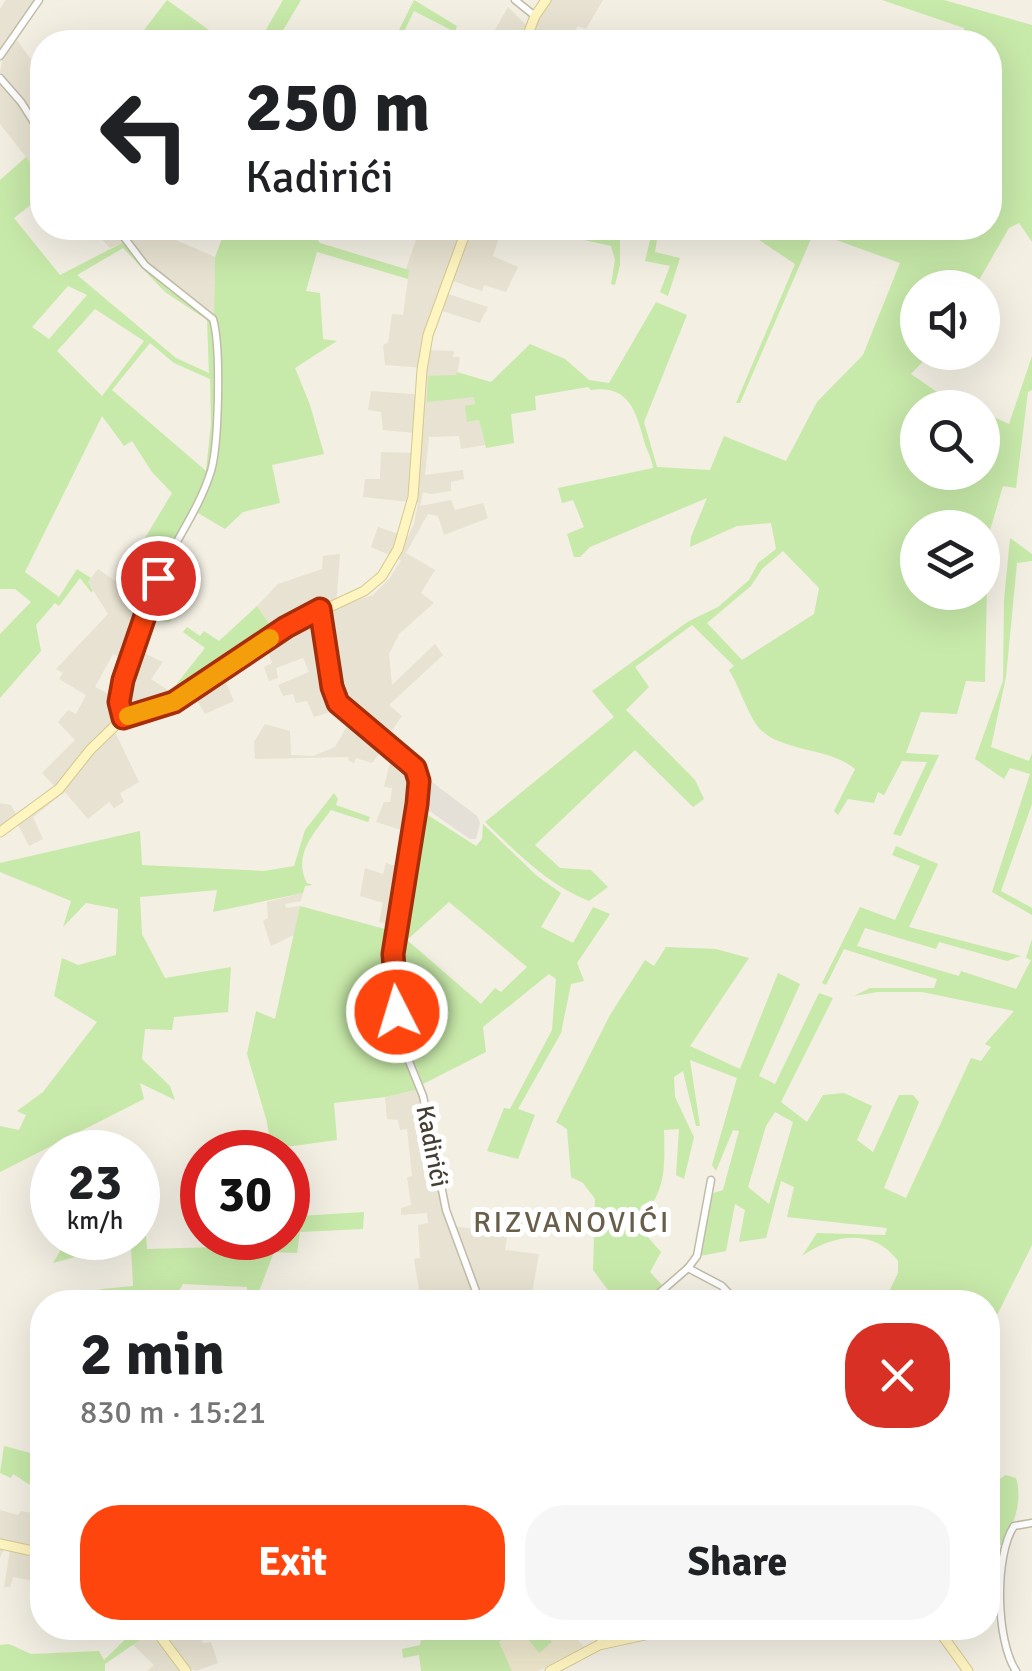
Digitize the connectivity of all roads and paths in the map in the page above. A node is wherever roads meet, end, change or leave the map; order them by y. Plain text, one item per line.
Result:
1 (39, 0) edge
2 (515, 0) edge
3 (546, 0) edge
4 (535, 16) junction
5 (530, 30) edge
6 (0, 56) edge
7 (0, 78) edge
8 (30, 116) edge
9 (126, 240) edge
10 (463, 240) edge
11 (320, 609) junction
12 (123, 718) junction
13 (0, 832) edge
14 (711, 1180) dead end
15 (688, 1268) junction
16 (476, 1290) edge
17 (663, 1290) edge
18 (726, 1290) edge
19 (1032, 1523) edge
20 (0, 1544) edge
21 (30, 1550) edge
22 (163, 1640) edge
23 (601, 1640) edge
24 (626, 1640) edge
25 (946, 1640) edge
26 (599, 1644) junction
27 (186, 1671) edge
28 (550, 1671) edge
29 (968, 1671) edge
30 (1016, 1671) edge

1 - 6 street
2 - 4 street
3 - 4 street
4 - 5 street
7 - 8 street
9 - 12 street
10 - 11 street
11 - 12 street
11 - 16 street, Kadirići
12 - 13 street
14 - 15 street
15 - 17 street
15 - 18 street
19 - 30 street
20 - 21 street
22 - 27 street
23 - 26 street
24 - 26 street
25 - 29 street
26 - 28 street

